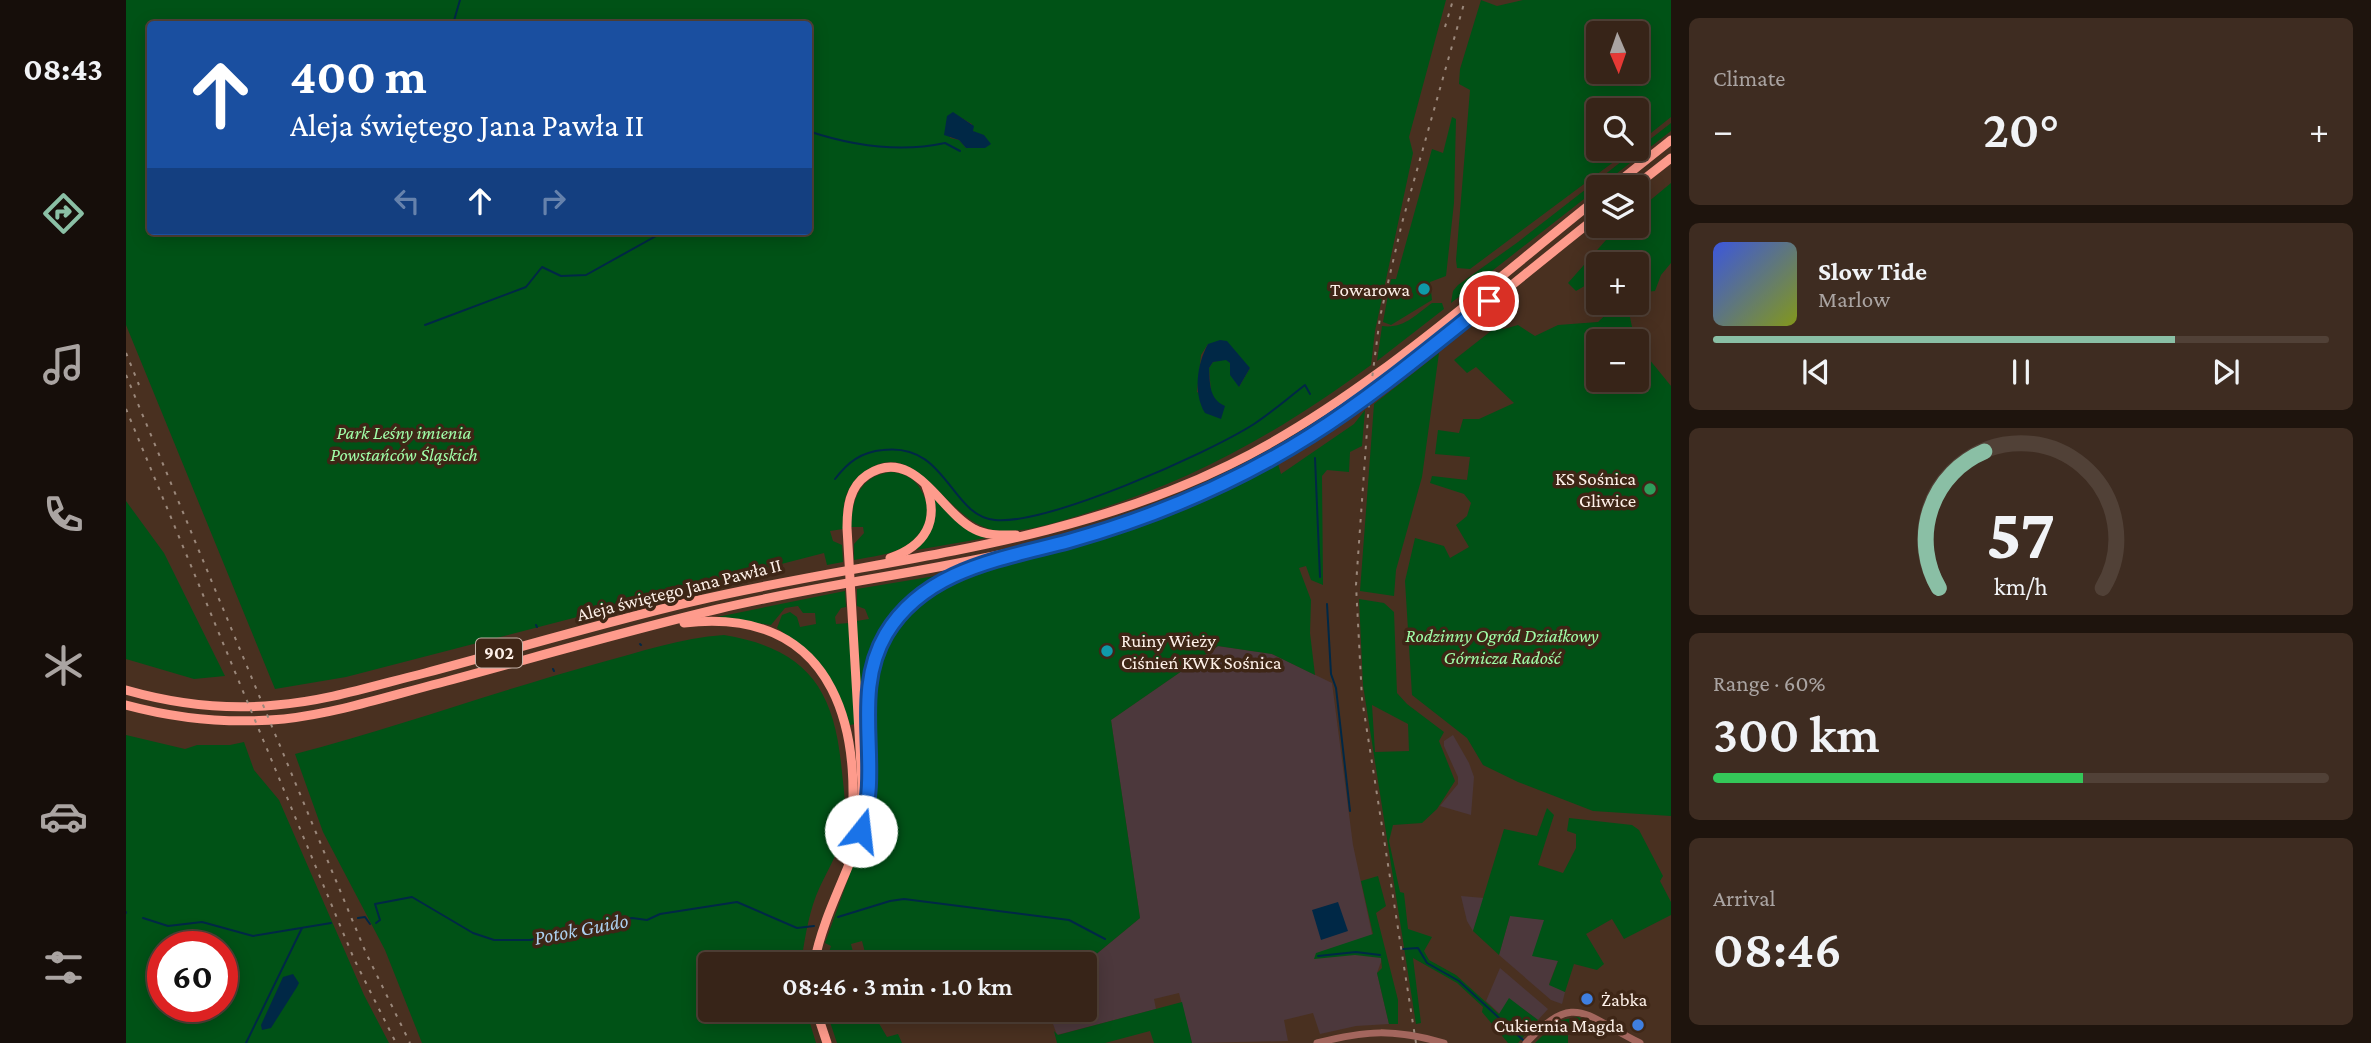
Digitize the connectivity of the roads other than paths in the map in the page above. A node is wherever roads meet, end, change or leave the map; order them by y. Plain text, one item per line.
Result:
1 (1671, 140) edge
2 (1671, 158) edge
3 (1627, 175) edge
4 (1649, 175) edge
5 (1586, 207) edge
6 (1586, 225) edge
7 (926, 484) junction
8 (1034, 535) junction
9 (1005, 555) junction
10 (859, 568) junction
11 (651, 626) junction
12 (126, 690) edge
13 (126, 705) edge
14 (861, 831) junction
15 (845, 872) junction
16 (817, 952) edge
17 (820, 1022) edge
18 (1528, 1041) edge
19 (827, 1043) edge
20 (1317, 1043) edge
21 (1444, 1043) edge
22 (1640, 1043) edge

1 - 3 main road
2 - 4 main road
5 - 8 main road, Aleja świętego Jana Pawła II / 902
6 - 9 main road, Aleja świętego Jana Pawła II / 902
7 - 8 main road
7 - 10 main road
7 - 14 main road
8 - 10 main road, Aleja świętego Jana Pawła II / 902
9 - 11 main road, Aleja świętego Jana Pawła II / 902
9 - 14 main road
10 - 12 main road, Aleja świętego Jana Pawła II / 902
11 - 13 main road, Aleja świętego Jana Pawła II / 902
11 - 15 main road
14 - 15 main road
15 - 16 main road
17 - 19 main road
18 - 22 street
20 - 21 street

